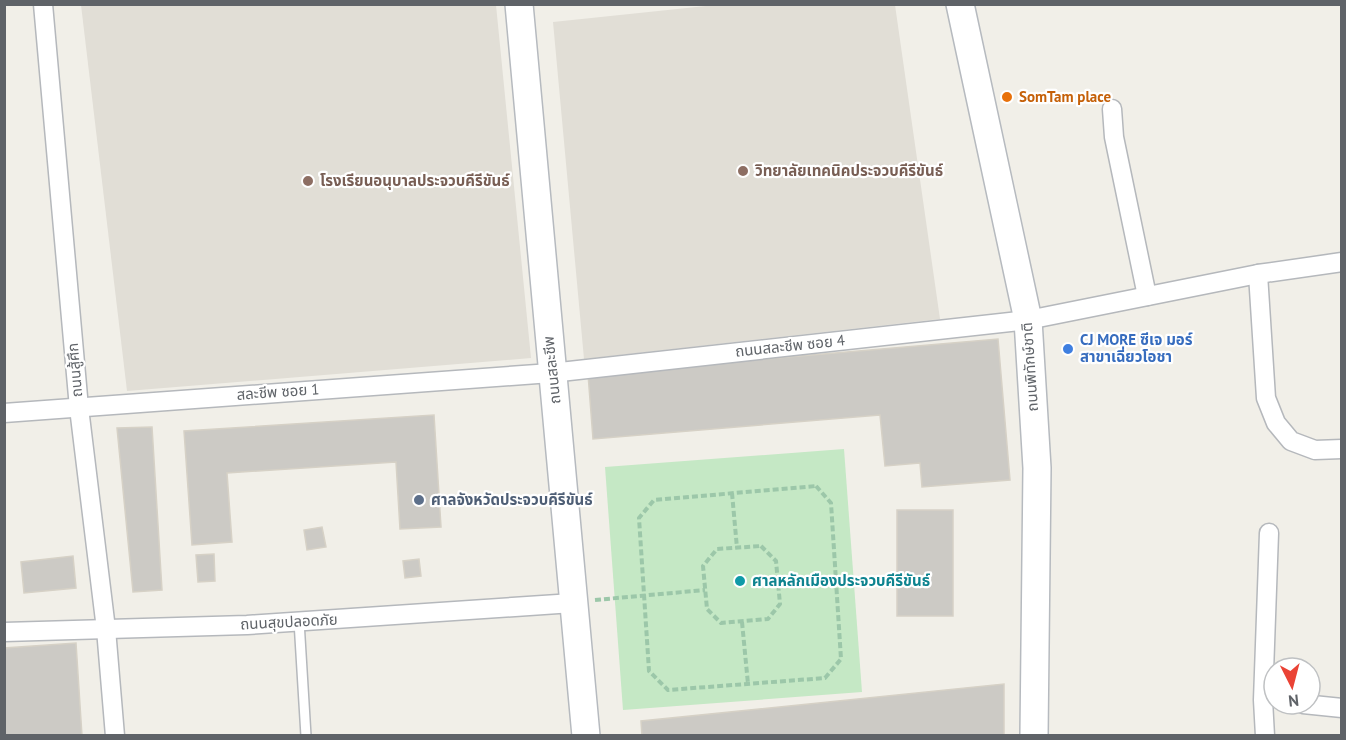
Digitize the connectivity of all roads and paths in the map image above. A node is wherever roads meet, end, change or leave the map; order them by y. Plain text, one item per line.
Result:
1 (43, 4) edge
2 (519, 4) edge
3 (960, 4) edge
4 (1112, 109) dead end
5 (1341, 262) edge
6 (1258, 274) junction
7 (1147, 296) junction
8 (1028, 320) junction
9 (552, 373) junction
10 (79, 408) junction
11 (4, 413) edge
12 (1341, 449) edge
13 (732, 494) junction
14 (1269, 533) dead end
15 (737, 548) junction
16 (835, 580) junction
17 (778, 583) junction
18 (705, 590) junction
19 (644, 594) junction
20 (573, 603) junction
21 (299, 621) junction
22 (742, 621) junction
23 (106, 629) junction
24 (4, 632) edge
25 (1268, 656) edge
26 (748, 684) junction
27 (1322, 706) edge
28 (1341, 708) edge
29 (1267, 716) edge
30 (115, 735) edge
31 (306, 735) edge
32 (586, 735) edge
33 (1034, 735) edge
34 (1265, 735) edge

1 - 10 street, ถนนสู้ศึก
2 - 9 street, ถนนสละชีพ
3 - 8 street, ถนนพิทักษ์ชาติ
4 - 7 street
5 - 6 street, ถนนสละชีพ ซอย 4
6 - 7 street, ถนนสละชีพ ซอย 4
6 - 12 street
7 - 8 street, ถนนสละชีพ ซอย 4
8 - 9 street, ถนนสละชีพ ซอย 4
8 - 33 street, ถนนพิทักษ์ชาติ
9 - 10 street, สละชีพ ซอย 1
9 - 20 street, ถนนสละชีพ
10 - 11 street, สละชีพ ซอย 1
10 - 23 street, ถนนสู้ศึก
13 - 15 path
13 - 16 path
13 - 19 path
14 - 25 street
15 - 17 path
15 - 18 path
16 - 17 path
16 - 26 path
17 - 22 path
18 - 19 path
18 - 22 path
19 - 20 path
19 - 26 path
20 - 21 street, ถนนสุขปลอดภัย
20 - 32 street, ถนนสละชีพ
21 - 23 street, ถนนสุขปลอดภัย
21 - 31 lane
22 - 26 path
23 - 24 street, ถนนสุขปลอดภัย
23 - 30 street, ถนนสู้ศึก
27 - 28 street
29 - 34 street

